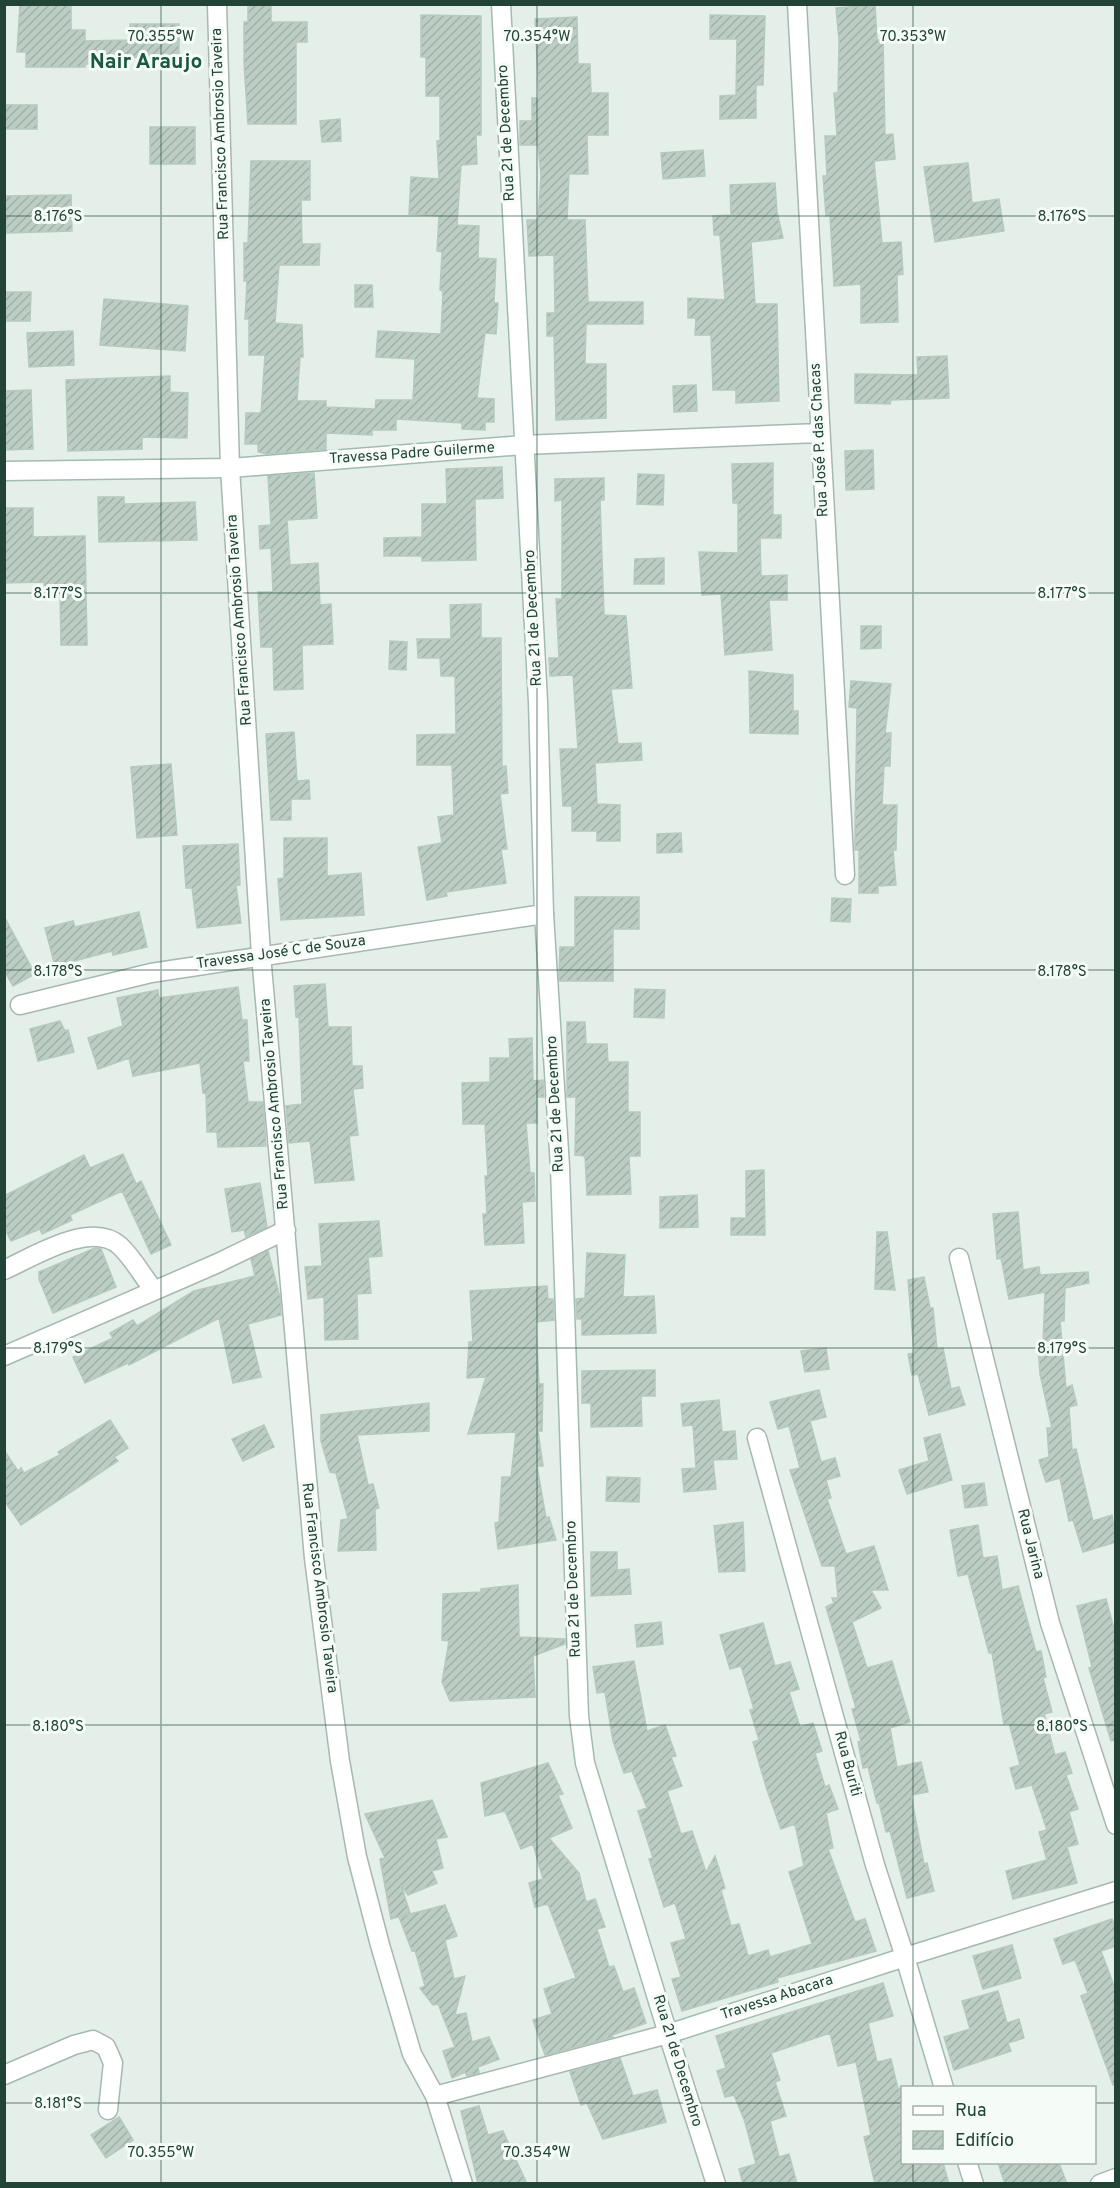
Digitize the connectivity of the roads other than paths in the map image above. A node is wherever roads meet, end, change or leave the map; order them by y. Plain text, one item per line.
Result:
1 (217, 4) edge
2 (501, 4) edge
3 (797, 4) edge
4 (819, 433) junction
5 (523, 445) junction
6 (230, 468) junction
7 (4, 471) edge
8 (845, 875) dead end
9 (544, 914) junction
10 (261, 955) junction
11 (20, 1005) dead end
12 (286, 1230) junction
13 (959, 1258) dead end
14 (4, 1270) edge
15 (154, 1290) junction
16 (4, 1356) edge
17 (757, 1438) dead end
18 (1116, 1826) edge
19 (1116, 1891) edge
20 (905, 1957) junction
21 (668, 2034) junction
22 (4, 2075) edge
23 (943, 2086) edge
24 (435, 2096) junction
25 (108, 2109) dead end
26 (968, 2164) edge
27 (1116, 2178) edge
28 (463, 2184) edge
29 (716, 2184) edge
30 (974, 2184) edge
31 (1100, 2184) edge

1 - 6 street, Rua Francisco Ambrosio Taveira
2 - 5 street, Rua 21 de Decembro
3 - 4 street, Rua José P. das Chacas
4 - 5 street, Travessa Padre Guilerme
4 - 8 street, Rua José P. das Chacas
5 - 6 street, Travessa Padre Guilerme
5 - 9 street, Rua 21 de Decembro
6 - 7 street, Travessa Padre Guilerme
6 - 10 street, Rua Francisco Ambrosio Taveira
9 - 10 street, Travessa José C de Souza
9 - 21 street, Rua 21 de Decembro
10 - 11 street, Travessa José C de Souza
10 - 12 street, Rua Francisco Ambrosio Taveira
12 - 15 street
12 - 24 street, Rua Francisco Ambrosio Taveira
13 - 18 street, Rua Jarina
14 - 15 street
15 - 16 street
17 - 20 street, Rua Buriti
19 - 20 street, Travessa Abacara
20 - 21 street, Travessa Abacara
20 - 23 street, Rua Buriti
21 - 24 street, Travessa Abacara
21 - 29 street, Rua 21 de Decembro
22 - 25 street
24 - 28 street, Rua Francisco Ambrosio Taveira
26 - 30 street
27 - 31 street

